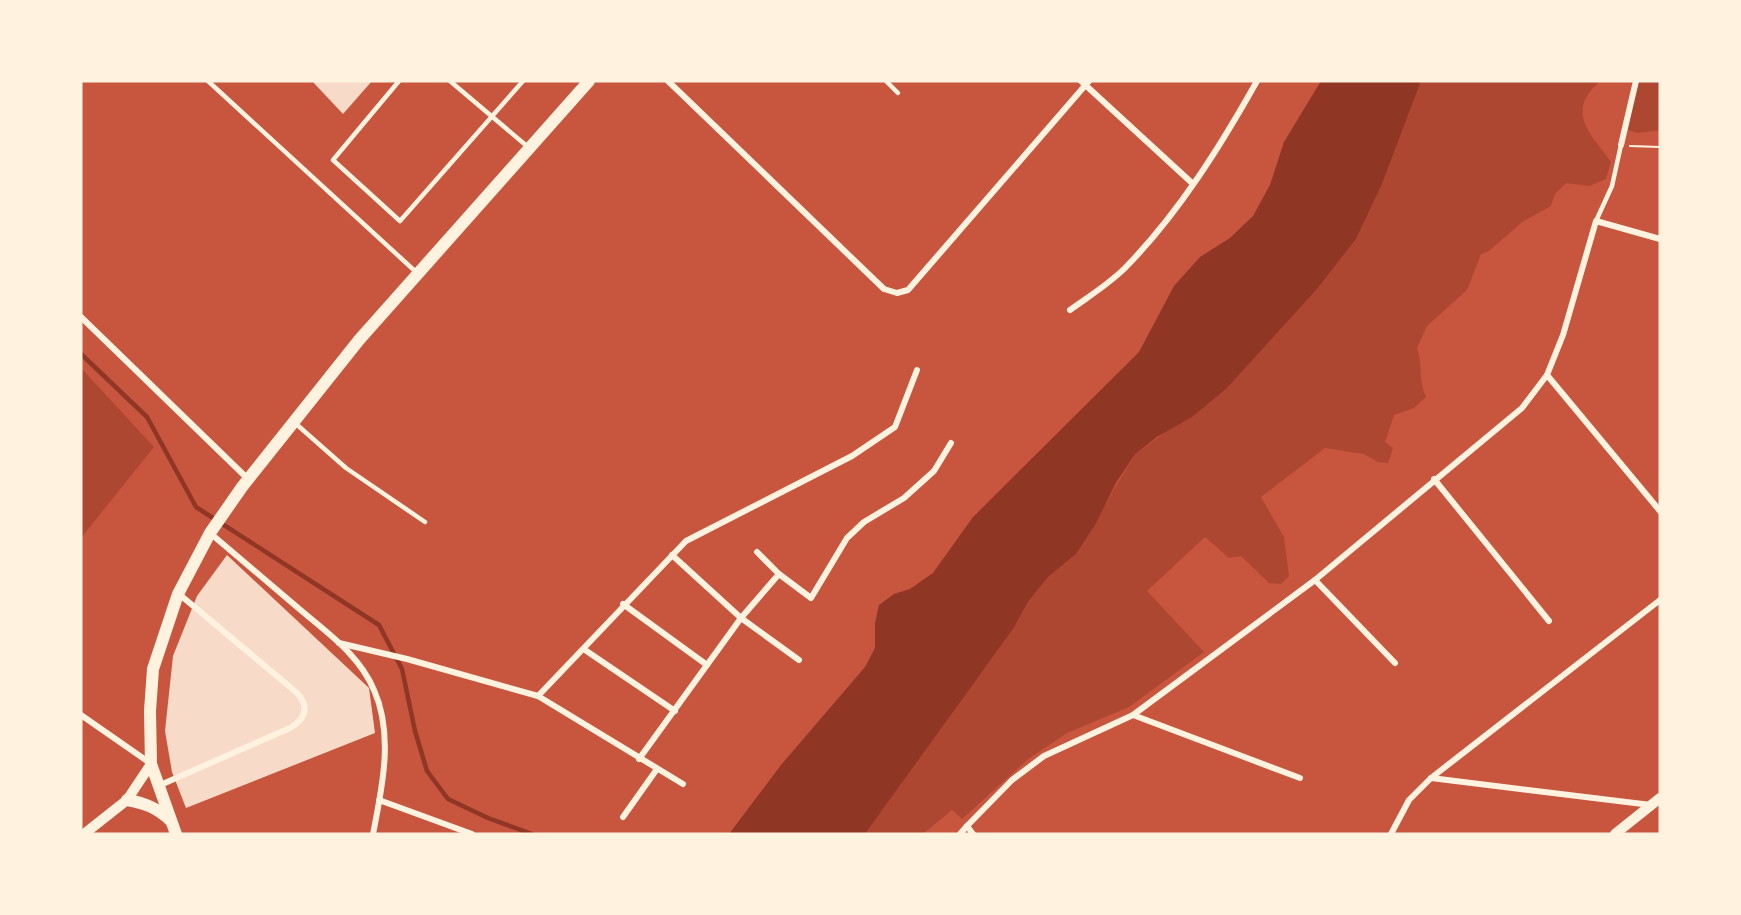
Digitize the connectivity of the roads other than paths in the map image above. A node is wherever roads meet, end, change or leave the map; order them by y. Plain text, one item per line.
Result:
1 (208, 81) edge
2 (399, 81) edge
3 (450, 81) edge
4 (523, 81) edge
5 (589, 81) edge
6 (668, 81) edge
7 (886, 81) edge
8 (1257, 81) edge
9 (1636, 81) edge
10 (1085, 82) edge
11 (898, 93) dead end
12 (492, 117) junction
13 (1621, 145) joint
14 (529, 149) junction
15 (1192, 183) junction
16 (1596, 221) junction
17 (1660, 239) edge
18 (418, 273) junction
19 (1070, 310) dead end
20 (81, 317) edge
21 (916, 370) dead end
22 (1547, 375) junction
23 (293, 421) junction
24 (951, 443) dead end
25 (248, 479) junction
26 (1434, 479) junction
27 (1660, 511) edge
28 (425, 522) dead end
29 (212, 531) junction
30 (757, 552) dead end
31 (672, 555) junction
32 (779, 574) junction
33 (1315, 580) junction
34 (178, 594) junction
35 (1660, 600) edge
36 (623, 604) junction
37 (741, 618) junction
38 (1549, 621) dead end
39 (339, 643) junction
40 (585, 650) junction
41 (799, 660) dead end
42 (1395, 663) dead end
43 (707, 665) junction
44 (538, 696) junction
45 (675, 711) junction
46 (81, 715) edge
47 (1133, 715) junction
48 (639, 759) junction
49 (151, 764) junction
50 (657, 769) junction
51 (1300, 778) dead end
52 (1431, 778) junction
53 (683, 784) dead end
54 (157, 786) junction
55 (127, 800) junction
56 (379, 800) junction
57 (1656, 802) edge
58 (623, 816) dead end
59 (171, 821) junction
60 (967, 826) junction
61 (84, 834) edge
62 (176, 834) edge
63 (373, 834) edge
64 (472, 834) edge
65 (960, 834) edge
66 (973, 834) edge
67 (1390, 834) edge
68 (1616, 834) edge

1 - 18 lane
2 - 12 lane
3 - 12 lane
4 - 12 lane
5 - 14 main road
6 - 10 street
7 - 11 lane
8 - 15 street
9 - 13 street
10 - 15 street
12 - 14 lane
13 - 16 lane
14 - 18 main road
15 - 19 street
16 - 17 street
16 - 22 street
18 - 23 main road
20 - 25 street
21 - 31 street
22 - 26 street
22 - 27 street
23 - 25 main road
23 - 28 lane
24 - 32 street
25 - 29 main road
26 - 33 street
26 - 38 street
29 - 34 main road
29 - 39 street
30 - 32 street
31 - 36 street
31 - 37 street
32 - 37 street
33 - 42 street
33 - 47 street
34 - 49 main road
34 - 54 street
35 - 52 street
36 - 40 street
36 - 43 street
37 - 41 street
37 - 43 street
39 - 44 street
39 - 56 street
40 - 44 street
40 - 45 street
43 - 45 street
44 - 48 street
45 - 48 street
46 - 49 street
47 - 51 street
47 - 60 street
48 - 50 street
49 - 54 main road
49 - 55 street
50 - 53 street
50 - 58 street
52 - 57 street
52 - 67 street
54 - 59 main road
55 - 59 main road
55 - 61 street
56 - 63 street
56 - 64 street
57 - 68 street
59 - 62 main road
60 - 65 street
60 - 66 street

